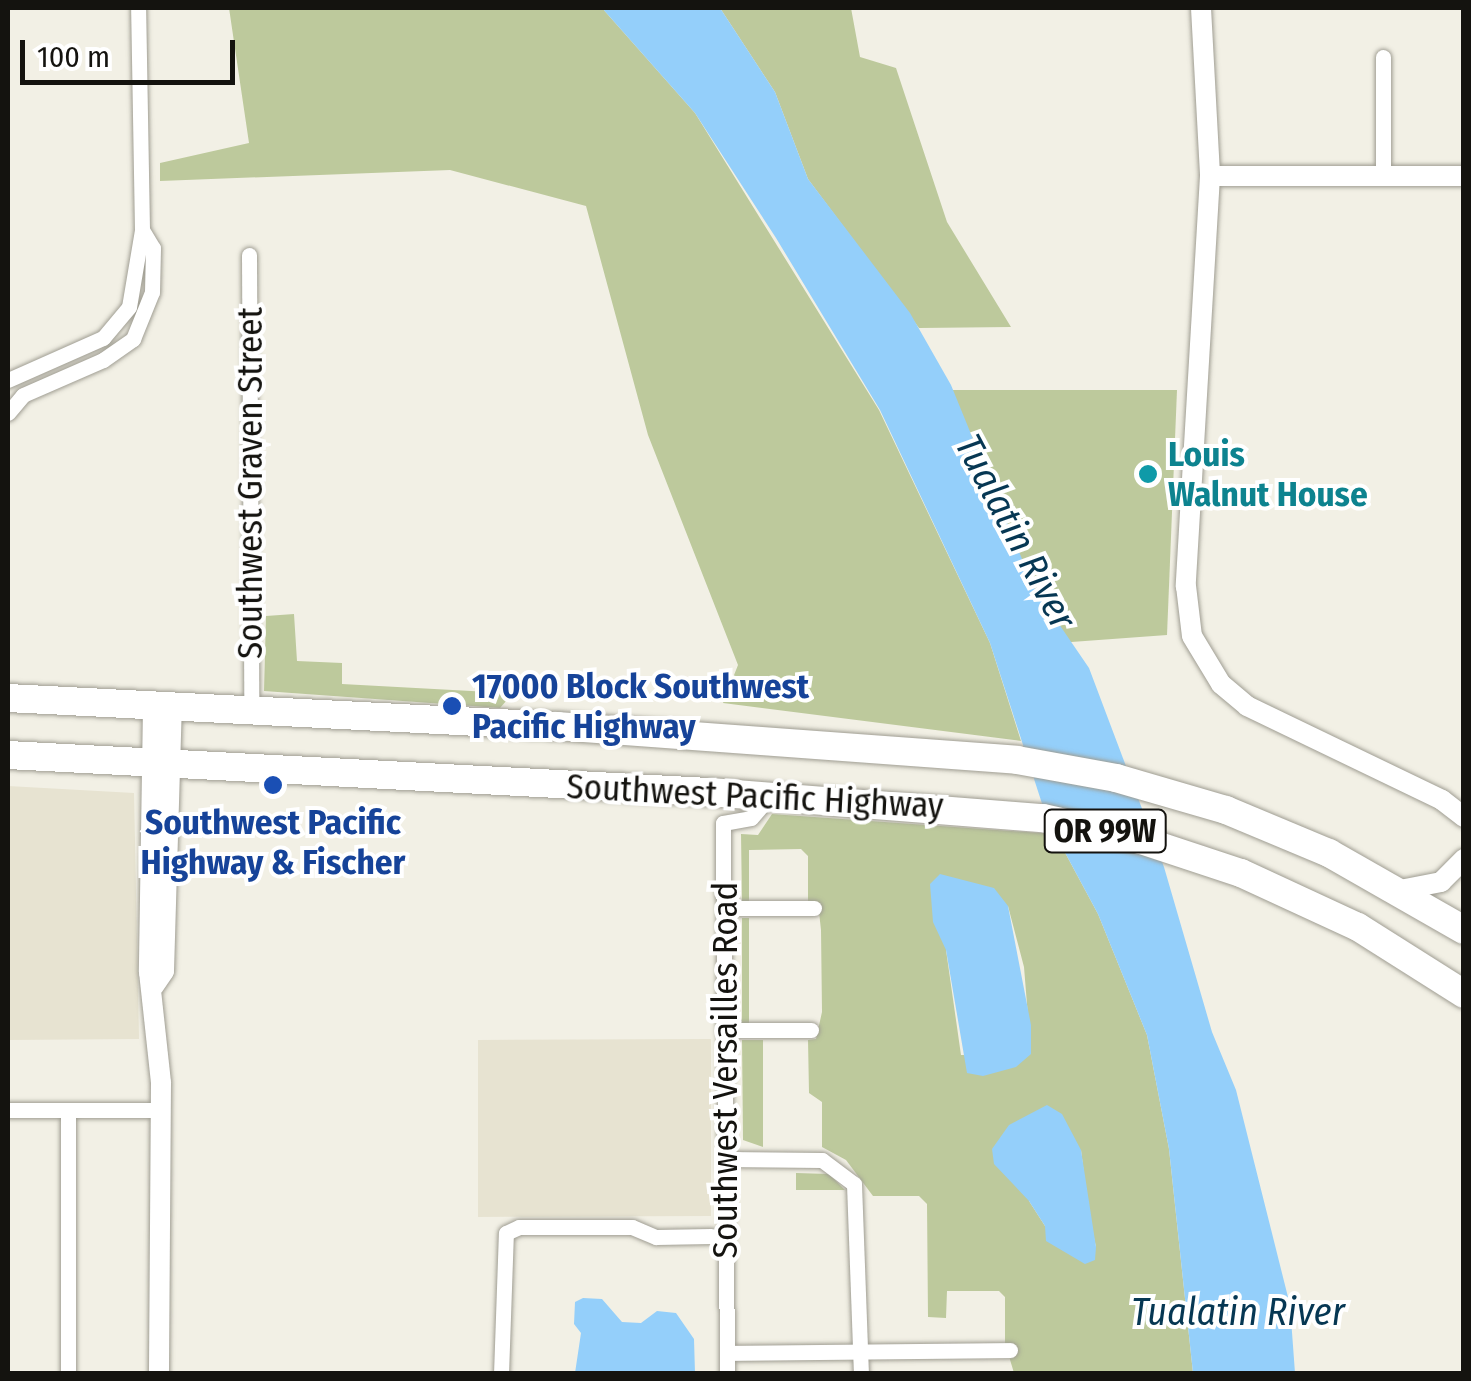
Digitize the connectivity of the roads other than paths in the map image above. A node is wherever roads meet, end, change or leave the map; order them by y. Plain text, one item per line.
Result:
1 (138, 8) edge
2 (1201, 8) edge
3 (1383, 58) dead end
4 (1210, 176) junction
5 (1383, 176) junction
6 (1464, 176) edge
7 (142, 230) junction
8 (249, 255) dead end
9 (8, 380) edge
10 (8, 413) edge
11 (8, 698) edge
12 (163, 707) junction
13 (251, 712) junction
14 (8, 755) edge
15 (160, 764) junction
16 (769, 797) junction
17 (1464, 818) edge
18 (1464, 859) edge
19 (1400, 890) junction
20 (725, 908) junction
21 (814, 908) dead end
22 (1464, 930) edge
23 (1464, 994) edge
24 (725, 1030) junction
25 (811, 1030) dead end
26 (8, 1110) edge
27 (68, 1110) junction
28 (160, 1110) junction
29 (725, 1159) junction
30 (711, 1236) dead end
31 (1010, 1350) dead end
32 (861, 1352) junction
33 (728, 1353) junction
34 (68, 1374) edge
35 (159, 1374) edge
36 (501, 1374) edge
37 (727, 1374) edge
38 (861, 1374) edge

1 - 7 street
2 - 4 street
3 - 5 street
4 - 5 street
4 - 17 street
5 - 6 street
7 - 9 street
7 - 10 street
8 - 13 street, Southwest Graven Street
11 - 12 highway, Southwest Pacific Highway / OR 99W
12 - 13 highway, Southwest Pacific Highway / OR 99W
12 - 15 street
13 - 19 highway, Southwest Pacific Highway / OR 99W
14 - 15 highway, Southwest Pacific Highway / OR 99W
15 - 16 highway, Southwest Pacific Highway / OR 99W
15 - 28 street
16 - 20 street, Southwest Versailles Road
16 - 23 highway, Southwest Pacific Highway / OR 99W
18 - 19 street
19 - 22 highway, Southwest Pacific Highway / OR 99W
20 - 21 street
20 - 24 street, Southwest Versailles Road
24 - 25 street
24 - 29 street, Southwest Versailles Road
26 - 27 street
27 - 28 street
27 - 34 street
28 - 35 street
29 - 32 street
29 - 33 street, Southwest Versailles Road
30 - 36 street
31 - 32 street
32 - 33 street
32 - 38 street
33 - 37 street, Southwest Versailles Road

